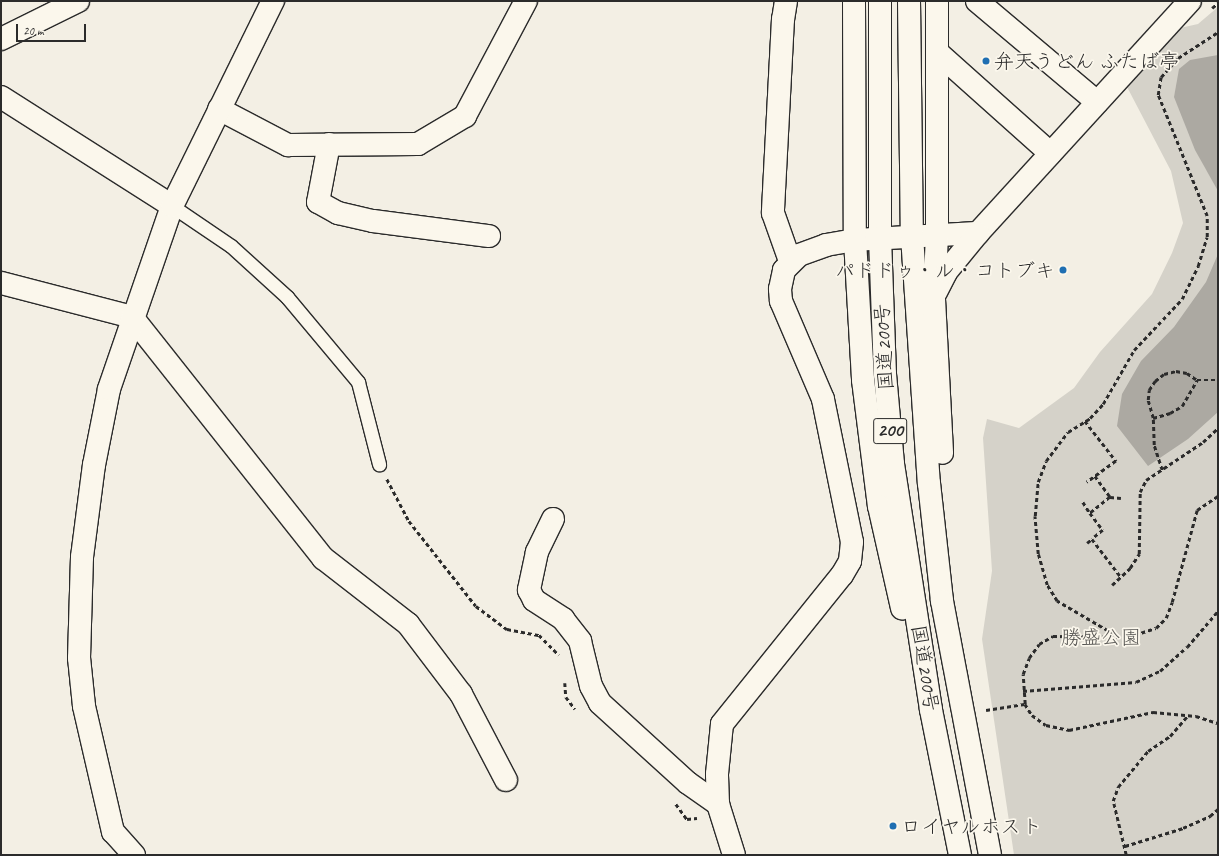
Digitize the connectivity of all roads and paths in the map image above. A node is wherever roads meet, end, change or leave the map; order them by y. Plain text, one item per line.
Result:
1 (78, 1) edge
2 (273, 1) edge
3 (526, 1) edge
4 (786, 1) edge
5 (854, 1) edge
6 (880, 1) edge
7 (909, 1) edge
8 (937, 1) edge
9 (977, 1) edge
10 (1190, 1) edge
11 (1218, 32) edge
12 (1, 39) edge
13 (937, 52) junction
14 (1, 96) edge
15 (1097, 102) junction
16 (219, 109) junction
17 (329, 144) junction
18 (1050, 153) junction
19 (172, 206) junction
20 (978, 233) junction
21 (937, 235) junction
22 (489, 236) dead end
23 (912, 236) junction
24 (880, 238) junction
25 (856, 240) junction
26 (790, 261) junction
27 (1, 283) edge
28 (934, 299) junction
29 (132, 317) junction
30 (1197, 380) junction
31 (1218, 380) edge
32 (1153, 418) junction
33 (1085, 421) junction
34 (1218, 428) edge
35 (379, 464) joint
36 (1162, 470) junction
37 (1095, 476) junction
38 (1087, 482) dead end
39 (1218, 496) edge
40 (1110, 497) junction
41 (1121, 498) dead end
42 (1083, 502) dead end
43 (1090, 513) junction
44 (553, 519) dead end
45 (1092, 539) junction
46 (1087, 543) dead end
47 (1121, 578) junction
48 (1112, 584) dead end
49 (1218, 611) edge
50 (1120, 638) junction
51 (562, 658) dead end
52 (565, 682) dead end
53 (1023, 691) junction
54 (962, 700) junction
55 (1025, 704) junction
56 (931, 710) junction
57 (982, 711) dead end
58 (580, 714) dead end
59 (1188, 715) junction
60 (1218, 723) edge
61 (506, 780) dead end
62 (674, 801) dead end
63 (1218, 809) edge
64 (720, 814) junction
65 (1125, 846) junction
66 (134, 855) edge
67 (734, 855) edge
68 (960, 855) edge
69 (990, 855) edge
70 (1126, 855) edge

1 - 12 main road
2 - 16 main road
3 - 17 main road
4 - 26 main road
5 - 25 main road
6 - 24 main road, 国道200号 / 200
7 - 23 main road, 国道200号 / 200
8 - 13 main road
9 - 15 main road
10 - 15 main road
11 - 33 path
13 - 18 main road
13 - 21 main road
14 - 19 main road
15 - 18 main road
16 - 17 main road
16 - 19 main road
17 - 22 main road
18 - 20 main road
19 - 29 main road
19 - 35 lane
20 - 21 main road
20 - 28 main road
21 - 23 main road
21 - 28 main road
23 - 24 main road
23 - 54 main road, 国道200号 / 200
24 - 25 main road
24 - 56 main road, 国道200号 / 200
25 - 26 main road
25 - 56 main road
26 - 64 main road
27 - 29 main road
28 - 54 main road
29 - 61 main road
29 - 66 main road
30 - 31 path
30 - 32 path
30 - 32 path
32 - 36 path
33 - 37 path
33 - 50 path
34 - 36 path
35 - 51 path
36 - 47 path
37 - 38 path
37 - 40 path
39 - 50 path
40 - 41 path
40 - 43 path
42 - 43 path
43 - 45 path
44 - 64 main road
45 - 46 path
45 - 47 path
47 - 48 path
49 - 53 path
50 - 53 path
52 - 58 path
53 - 55 path
54 - 69 main road, 国道200号 / 200
55 - 57 path
55 - 59 path
56 - 68 main road, 国道200号 / 200
59 - 60 path
59 - 65 path
62 - 64 path
63 - 65 path
64 - 67 main road
65 - 70 path

